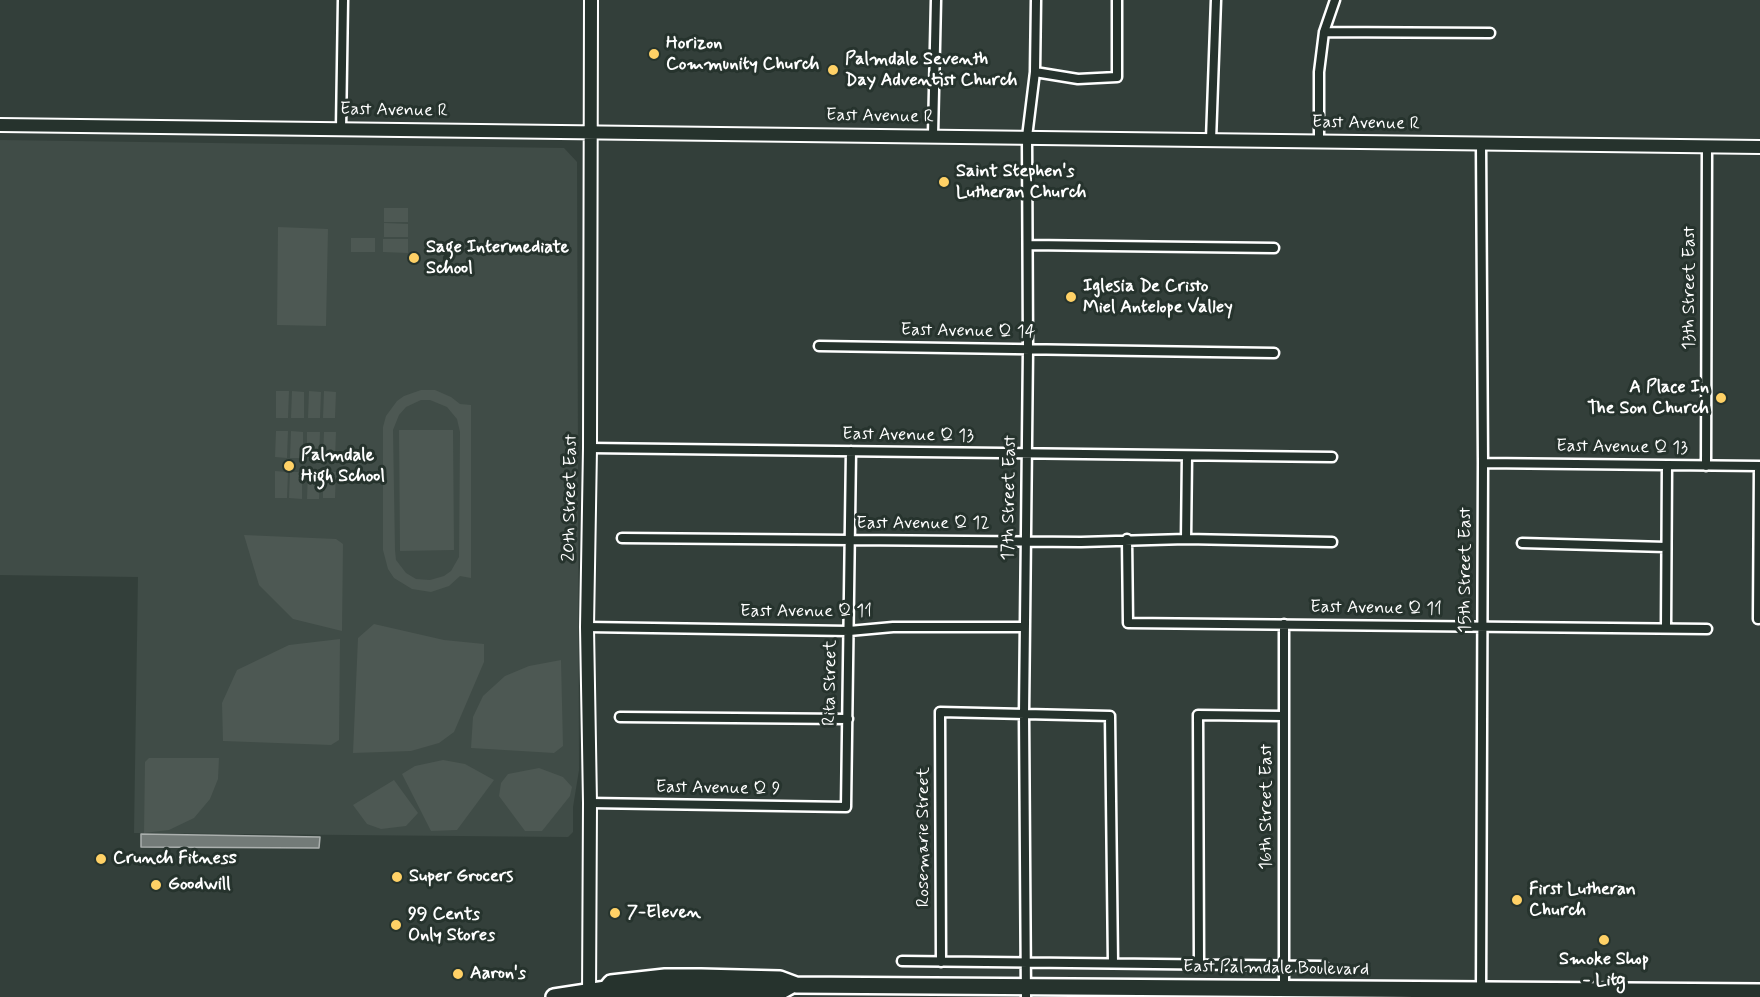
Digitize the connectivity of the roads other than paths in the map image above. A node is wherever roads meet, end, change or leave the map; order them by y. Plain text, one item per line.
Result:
1 (343, 0) edge
2 (591, 0) edge
3 (936, 0) edge
4 (1036, 0) edge
5 (1117, 0) edge
6 (1216, 0) edge
7 (1335, 0) edge
8 (1324, 32) junction
9 (1490, 33) dead end
10 (1035, 72) junction
11 (0, 125) edge
12 (341, 129) junction
13 (590, 132) junction
14 (933, 135) junction
15 (1027, 137) junction
16 (1211, 140) junction
17 (1319, 141) junction
18 (1481, 144) junction
19 (1707, 147) junction
20 (1760, 147) edge
21 (1028, 245) junction
22 (1274, 249) dead end
23 (819, 346) dead end
24 (1028, 349) junction
25 (1274, 353) dead end
26 (590, 448) junction
27 (851, 451) junction
28 (1027, 454) junction
29 (1187, 456) junction
30 (1332, 457) dead end
31 (1483, 463) junction
32 (1666, 465) junction
33 (1706, 466) junction
34 (1760, 466) edge
35 (622, 538) dead end
36 (1186, 538) junction
37 (1127, 539) junction
38 (850, 540) junction
39 (1027, 541) junction
40 (1332, 542) dead end
41 (1522, 543) dead end
42 (1666, 547) junction
43 (1759, 551) edge
44 (1758, 619) dead end
45 (1284, 624) junction
46 (1482, 626) junction
47 (587, 627) junction
48 (1025, 627) junction
49 (1666, 628) junction
50 (1707, 629) dead end
51 (849, 631) junction
52 (1024, 714) junction
53 (1283, 716) junction
54 (620, 717) dead end
55 (848, 719) junction
56 (590, 803) junction
57 (846, 807) joint
58 (902, 961) dead end
59 (941, 962) junction
60 (1026, 963) junction
61 (1113, 963) junction
62 (1199, 964) junction
63 (1284, 965) junction
64 (1324, 966) dead end
65 (757, 978) junction
66 (792, 985) junction
67 (606, 989) junction
68 (1284, 989) junction
69 (701, 990) junction
70 (1026, 991) edge
71 (1760, 992) edge
72 (589, 994) edge
73 (1481, 994) edge
74 (554, 997) edge

1 - 12 street
2 - 13 main road, 20th Street East
3 - 14 street
4 - 10 street, 17th Street East
5 - 10 street
6 - 16 street
7 - 8 street
8 - 9 street
8 - 17 street
10 - 15 street, 17th Street East
11 - 12 main road, East Avenue R
12 - 13 main road, East Avenue R
13 - 14 main road, East Avenue R
13 - 26 main road, 20th Street East
14 - 15 main road, East Avenue R
15 - 16 main road, East Avenue R
15 - 21 street, 17th Street East
16 - 17 main road, East Avenue R
17 - 18 main road, East Avenue R
18 - 19 main road, East Avenue R
18 - 31 street, 15th Street East
19 - 20 main road, East Avenue R
19 - 33 street, 13th Street East
21 - 22 street
21 - 24 street, 17th Street East
23 - 24 street, East Avenue Q 14
24 - 25 street, East Avenue Q 14
24 - 28 street, 17th Street East
26 - 27 street, East Avenue Q 13
26 - 47 main road, 20th Street East
27 - 28 street, East Avenue Q 13
27 - 38 street, Rita Street
28 - 29 street, East Avenue Q 13
28 - 39 street, 17th Street East
29 - 30 street, East Avenue Q 13
29 - 36 street
31 - 32 street, East Avenue Q 13
31 - 46 street, 15th Street East
32 - 33 street, East Avenue Q 13
32 - 42 street
33 - 34 street, East Avenue Q 13
34 - 43 street
35 - 38 street, East Avenue Q 12
36 - 37 street, East Avenue Q 12
36 - 40 street, East Avenue Q 12
37 - 39 street, East Avenue Q 12
37 - 45 street, East Avenue Q 11
38 - 39 street, East Avenue Q 12
38 - 51 street, Rita Street
39 - 48 street, 17th Street East
41 - 42 street
42 - 49 street
43 - 44 street
45 - 46 street, East Avenue Q 11
45 - 53 street, 16th Street East
46 - 49 street, East Avenue Q 11
46 - 73 street, 15th Street East
47 - 51 street, East Avenue Q 11
47 - 56 main road, 20th Street East
48 - 51 street, East Avenue Q 11
48 - 52 street, 17th Street East
49 - 50 street, East Avenue Q 11
51 - 55 street, Rita Street
52 - 59 street, Rosemarie Street
52 - 60 street, 17th Street East
52 - 61 street
53 - 62 street
53 - 63 street, 16th Street East
54 - 55 street
55 - 57 street, Rita Street
56 - 57 street, East Avenue Q 9
56 - 72 main road, 20th Street East
58 - 59 street, East Palmdale Boulevard
59 - 60 street, East Palmdale Boulevard
60 - 61 street, East Palmdale Boulevard
60 - 70 street, 17th Street East
61 - 62 street, East Palmdale Boulevard
62 - 63 street, East Palmdale Boulevard
63 - 64 street, East Palmdale Boulevard
63 - 68 street, 16th Street East
65 - 66 highway, East Palmdale Boulevard
65 - 67 highway, East Palmdale Boulevard
65 - 69 highway
66 - 69 highway, East Palmdale Boulevard
66 - 70 highway, East Palmdale Boulevard
67 - 69 highway, East Palmdale Boulevard
67 - 72 highway, East Palmdale Boulevard
68 - 70 highway, East Palmdale Boulevard
68 - 73 highway, East Palmdale Boulevard
71 - 73 highway, East Palmdale Boulevard
72 - 74 highway, East Palmdale Boulevard

